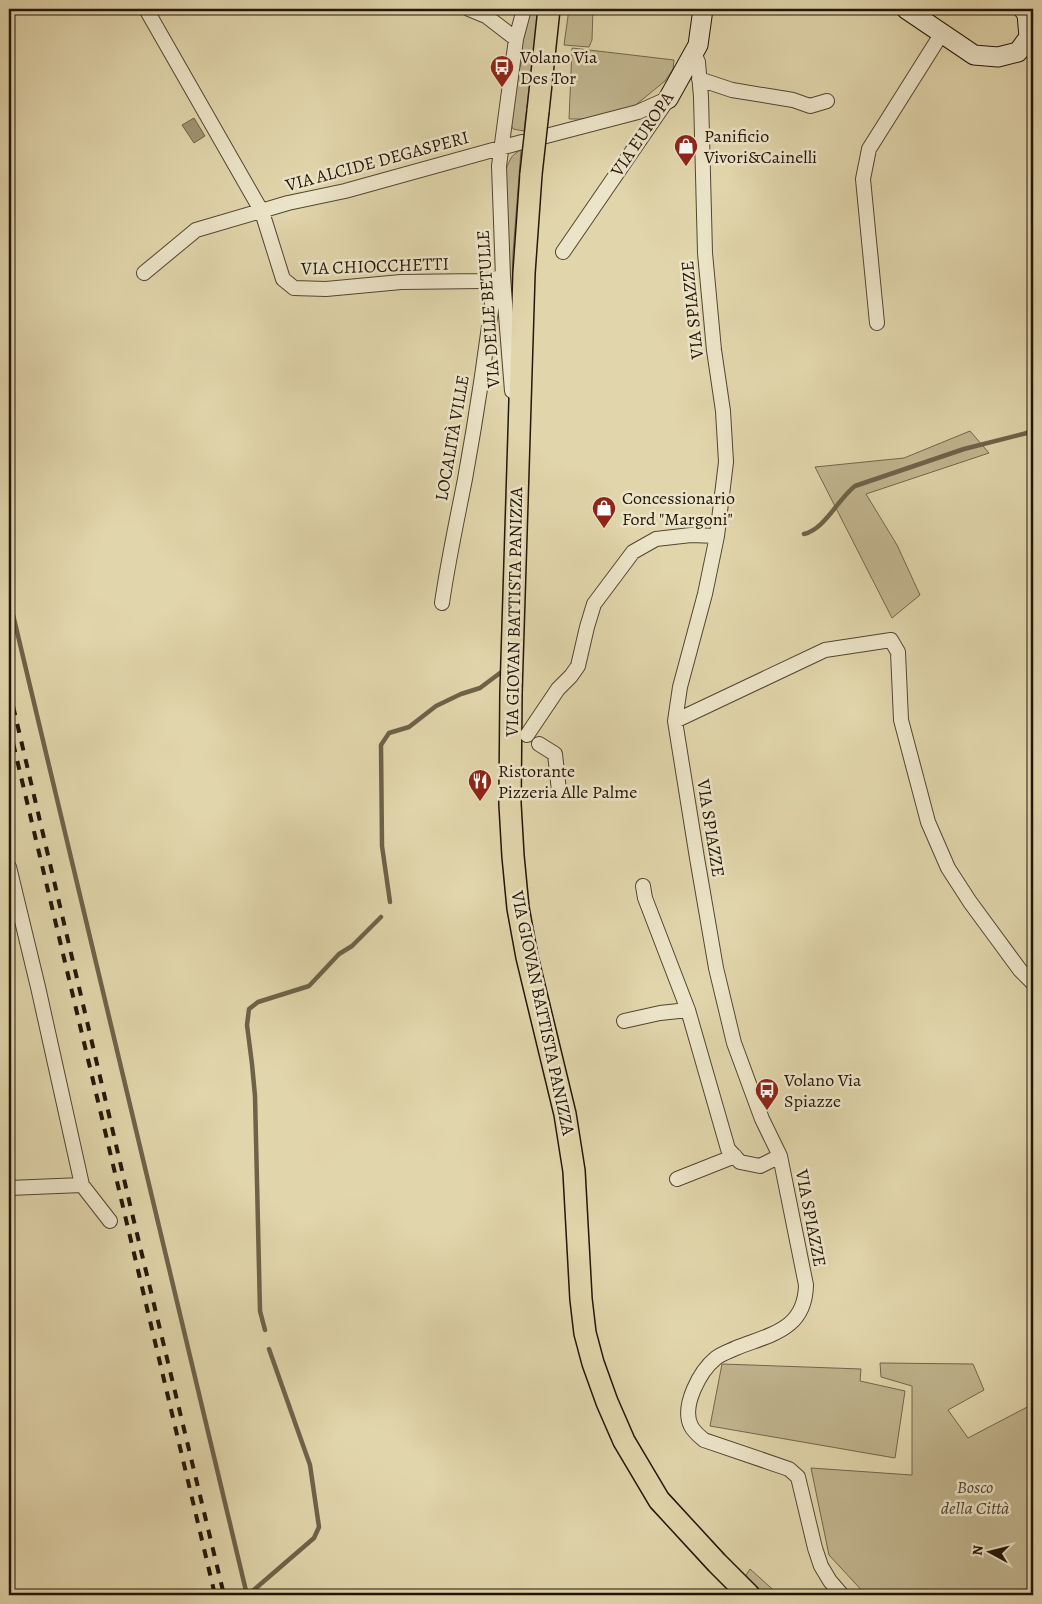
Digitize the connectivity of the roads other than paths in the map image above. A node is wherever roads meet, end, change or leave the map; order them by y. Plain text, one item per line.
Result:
1 (146, 9) edge
2 (469, 9) edge
3 (524, 9) edge
4 (549, 9) edge
5 (703, 9) edge
6 (906, 9) edge
7 (1023, 9) edge
8 (942, 34) junction
9 (516, 38) junction
10 (693, 51) junction
11 (699, 79) junction
12 (668, 99) junction
13 (827, 101) dead end
14 (546, 136) dead end
15 (522, 142) dead end
16 (501, 147) junction
17 (262, 212) junction
18 (563, 252) dead end
19 (144, 272) dead end
20 (493, 279) junction
21 (877, 323) dead end
22 (518, 469) junction
23 (717, 536) junction
24 (442, 603) dead end
25 (675, 721) junction
26 (527, 735) dead end
27 (539, 744) dead end
28 (559, 791) dead end
29 (9, 867) edge
30 (642, 886) dead end
31 (1033, 983) edge
32 (688, 1010) junction
33 (624, 1021) dead end
34 (734, 1156) junction
35 (780, 1156) junction
36 (677, 1179) dead end
37 (82, 1185) junction
38 (9, 1188) edge
39 (110, 1221) dead end
40 (749, 1595) edge
41 (842, 1595) edge

1 - 17 street
2 - 9 street
3 - 9 street, VIA DELLE BETULLE
4 - 22 main road, VIA GIOVAN BATTISTA PANIZZA, bridge
5 - 10 street, VIA EUROPA
6 - 8 street
7 - 8 street
8 - 21 street
9 - 16 street, VIA DELLE BETULLE
10 - 11 street, VIA SPIAZZE
10 - 12 street, VIA EUROPA
11 - 13 street
11 - 23 street, VIA SPIAZZE
12 - 14 street
12 - 18 street, VIA EUROPA
15 - 16 street, VIA ALCIDE DEGASPERI
16 - 17 street, VIA ALCIDE DEGASPERI
16 - 20 street, VIA DELLE BETULLE
17 - 19 street, VIA ALCIDE DEGASPERI
17 - 20 street, VIA CHIOCCHETTI
20 - 22 street, VIA DELLE BETULLE
20 - 24 street, LOCALITÀ VILLE
22 - 40 main road, VIA GIOVAN BATTISTA PANIZZA
23 - 25 street, VIA SPIAZZE
23 - 26 street
25 - 31 street
25 - 35 street, VIA SPIAZZE
27 - 28 street, VIA GIOVAN BATTISTA PANIZZA
29 - 37 street
30 - 32 street
32 - 33 street
32 - 34 street
34 - 35 street
34 - 36 street
35 - 41 street, VIA SPIAZZE
37 - 38 street
37 - 39 street

